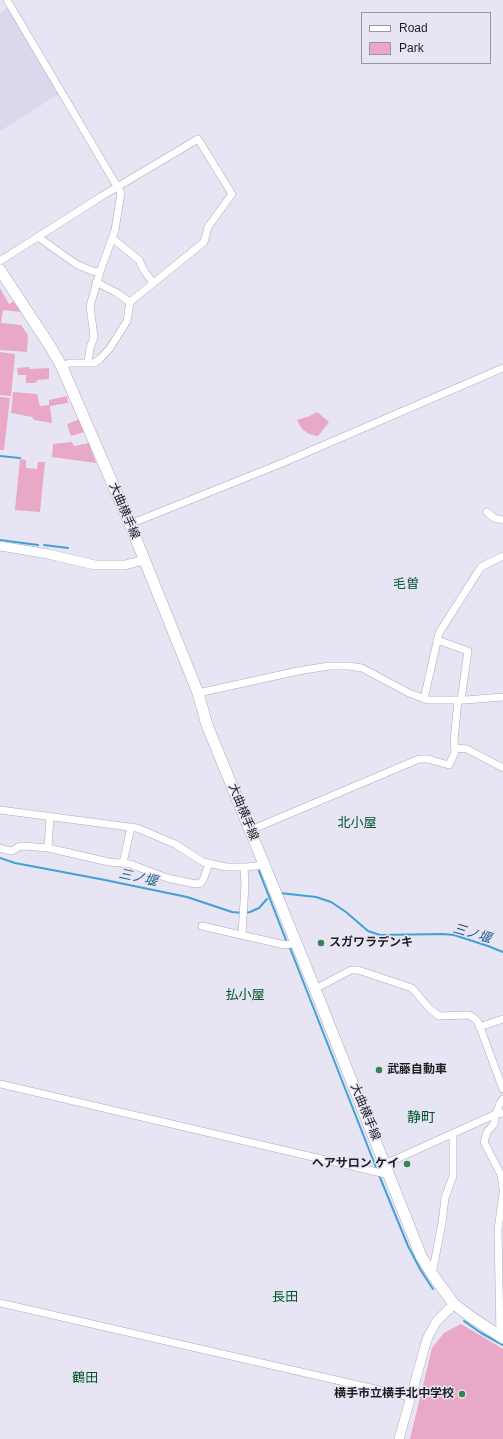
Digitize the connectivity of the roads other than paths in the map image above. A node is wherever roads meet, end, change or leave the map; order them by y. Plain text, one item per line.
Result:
1 (7, 0) edge
2 (118, 187) junction
3 (38, 237) junction
4 (112, 238) junction
5 (0, 261) edge
6 (0, 270) edge
7 (100, 272) junction
8 (96, 282) junction
9 (153, 283) junction
10 (130, 302) junction
11 (88, 363) junction
12 (62, 367) junction
13 (503, 368) edge
14 (487, 512) dead end
15 (503, 520) edge
16 (130, 524) junction
17 (0, 546) edge
18 (503, 556) edge
19 (144, 560) junction
20 (437, 640) junction
21 (198, 693) junction
22 (503, 697) edge
23 (424, 699) junction
24 (459, 700) junction
25 (455, 748) junction
26 (503, 768) edge
27 (0, 810) edge
28 (50, 816) junction
29 (131, 827) junction
30 (251, 830) junction
31 (0, 848) edge
32 (48, 848) junction
33 (123, 863) junction
34 (209, 863) junction
35 (264, 865) junction
36 (244, 867) junction
37 (202, 926) dead end
38 (242, 934) junction
39 (296, 943) junction
40 (316, 990) junction
41 (503, 1019) edge
42 (479, 1027) junction
43 (0, 1084) edge
44 (503, 1089) edge
45 (503, 1099) edge
46 (500, 1113) edge
47 (453, 1134) junction
48 (385, 1164) junction
49 (390, 1175) junction
50 (503, 1189) edge
51 (503, 1194) edge
52 (432, 1274) junction
53 (501, 1289) edge
54 (0, 1303) edge
55 (454, 1304) junction
56 (501, 1337) edge
57 (410, 1397) junction
58 (400, 1439) edge

1 - 2 street
2 - 3 street
2 - 4 street
2 - 9 street
3 - 5 street
3 - 7 street
4 - 7 street
4 - 9 street
6 - 12 main road, 大曲横手線
7 - 8 street
8 - 10 street
8 - 11 street
9 - 10 street
10 - 11 street
11 - 12 street
12 - 16 main road, 大曲横手線
13 - 16 street
14 - 15 street
16 - 19 main road, 大曲横手線
17 - 19 street
18 - 20 street
19 - 21 main road, 大曲横手線
20 - 23 street
20 - 24 street
21 - 23 street
21 - 30 main road, 大曲横手線
22 - 24 street
23 - 24 street
24 - 25 street
25 - 26 street
25 - 30 street
27 - 28 street
28 - 29 street
28 - 32 street
29 - 33 street
29 - 34 street
30 - 35 main road, 大曲横手線
31 - 32 street
32 - 33 street
33 - 34 street
34 - 36 street
35 - 36 street
35 - 39 main road, 大曲横手線
36 - 38 street
37 - 38 street
38 - 39 street
39 - 40 main road, 大曲横手線
40 - 42 street
40 - 48 main road, 大曲横手線
41 - 42 street
42 - 44 street
43 - 49 street
45 - 46 street
46 - 47 street
46 - 50 street
47 - 48 street
47 - 52 street
48 - 49 main road, 大曲横手線
49 - 52 main road, 大曲横手線
51 - 53 street
52 - 55 main road, 大曲横手線
53 - 56 street
54 - 57 street
55 - 56 main road, 大曲横手線
55 - 57 street
57 - 58 street

